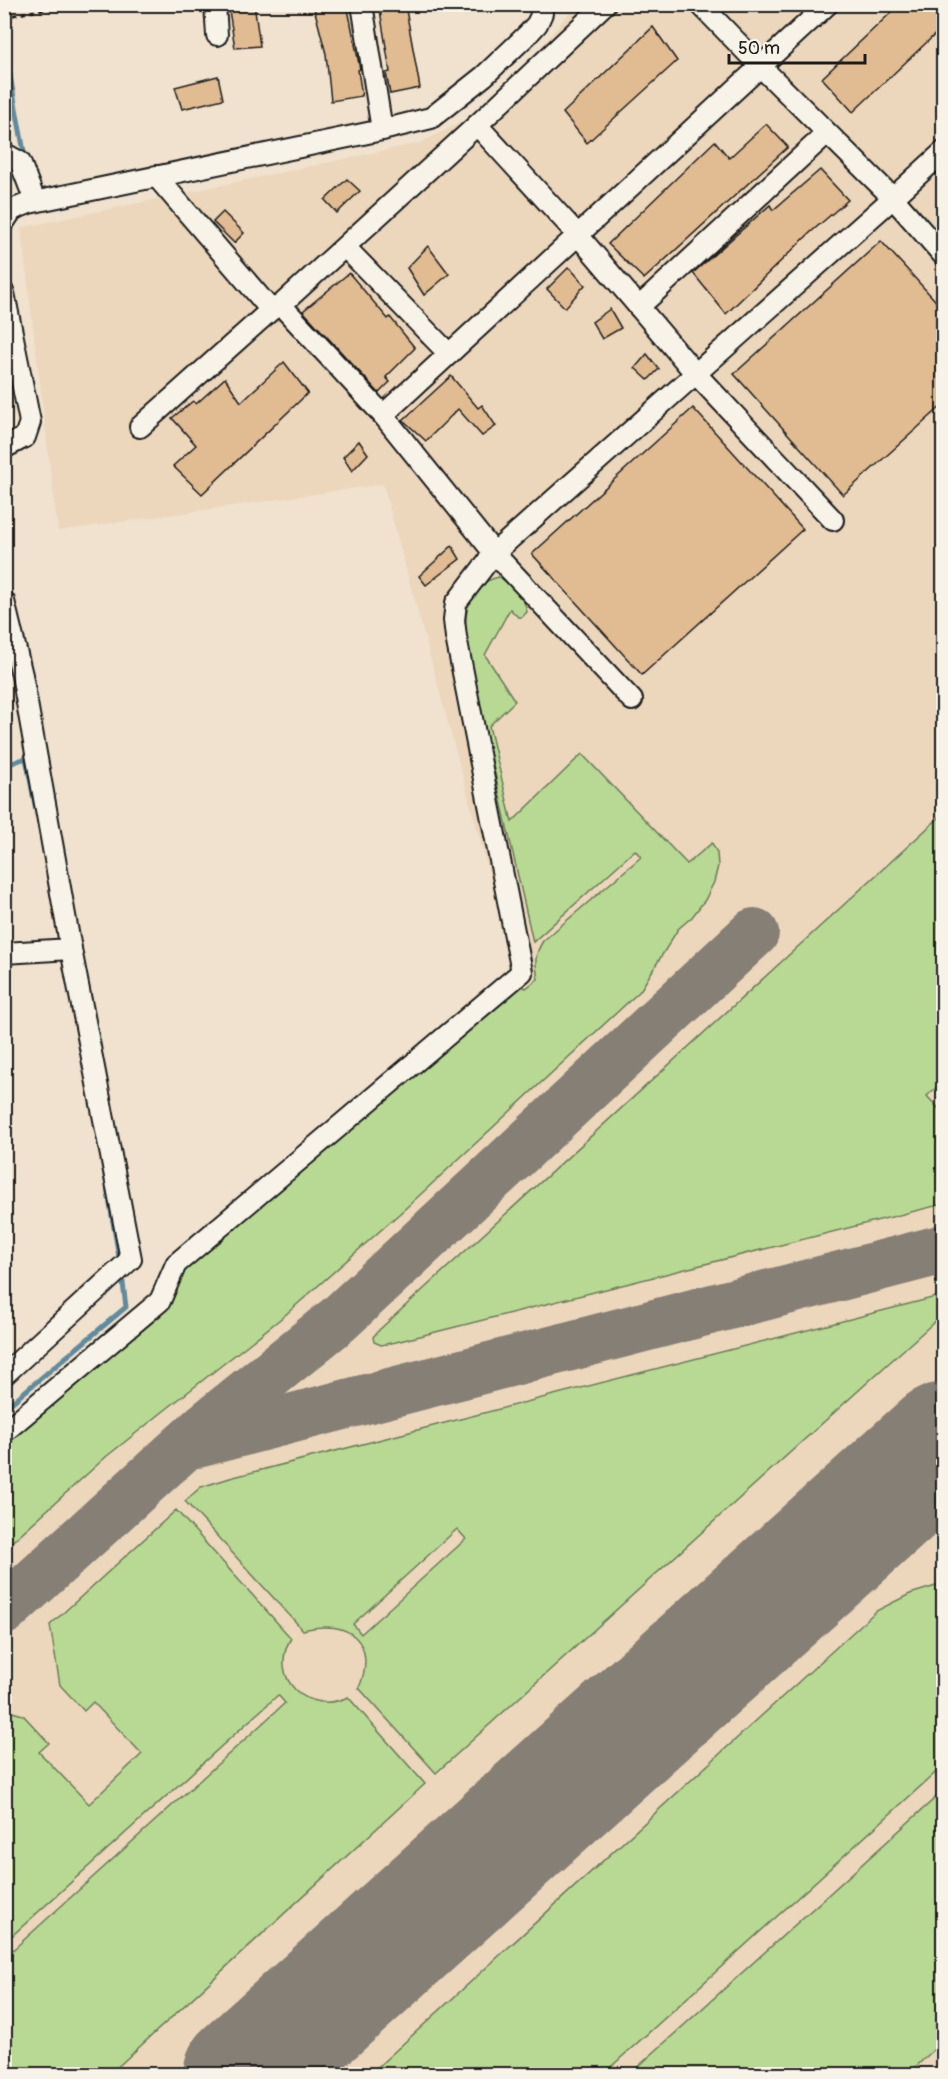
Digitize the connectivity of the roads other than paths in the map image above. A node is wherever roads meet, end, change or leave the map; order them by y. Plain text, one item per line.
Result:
1 (215, 4) edge
2 (362, 4) edge
3 (542, 4) edge
4 (605, 4) edge
5 (700, 4) edge
6 (828, 4) edge
7 (217, 35) dead end
8 (761, 68) junction
9 (477, 126) junction
10 (382, 130) junction
11 (827, 133) junction
12 (944, 151) edge
13 (4, 157) edge
14 (156, 176) junction
15 (893, 198) junction
16 (35, 201) junction
17 (4, 222) edge
18 (577, 234) junction
19 (345, 247) junction
20 (944, 256) edge
21 (4, 292) edge
22 (276, 307) junction
23 (639, 307) junction
24 (449, 354) junction
25 (695, 373) junction
26 (383, 415) junction
27 (140, 427) dead end
28 (4, 448) edge
29 (833, 520) dead end
30 (494, 553) junction
31 (4, 601) edge
32 (632, 700) dead end
33 (71, 950) junction
34 (4, 953) edge
35 (4, 1375) edge
36 (4, 1432) edge

1 - 7 street
2 - 10 street
3 - 10 street
4 - 9 street
5 - 8 street
6 - 8 street
8 - 11 street
8 - 18 street
9 - 18 street
9 - 19 street
10 - 14 street
11 - 15 street
11 - 23 street
12 - 15 street
13 - 16 street
14 - 16 street
14 - 22 street
15 - 20 street
15 - 25 street
16 - 17 street
18 - 23 street
18 - 24 street
19 - 22 street
19 - 24 street
21 - 28 street
22 - 26 street
22 - 27 street
23 - 25 street
24 - 26 street
25 - 29 street
25 - 30 street
26 - 30 street
30 - 32 street
30 - 36 street
31 - 33 street
33 - 34 street
33 - 35 street

